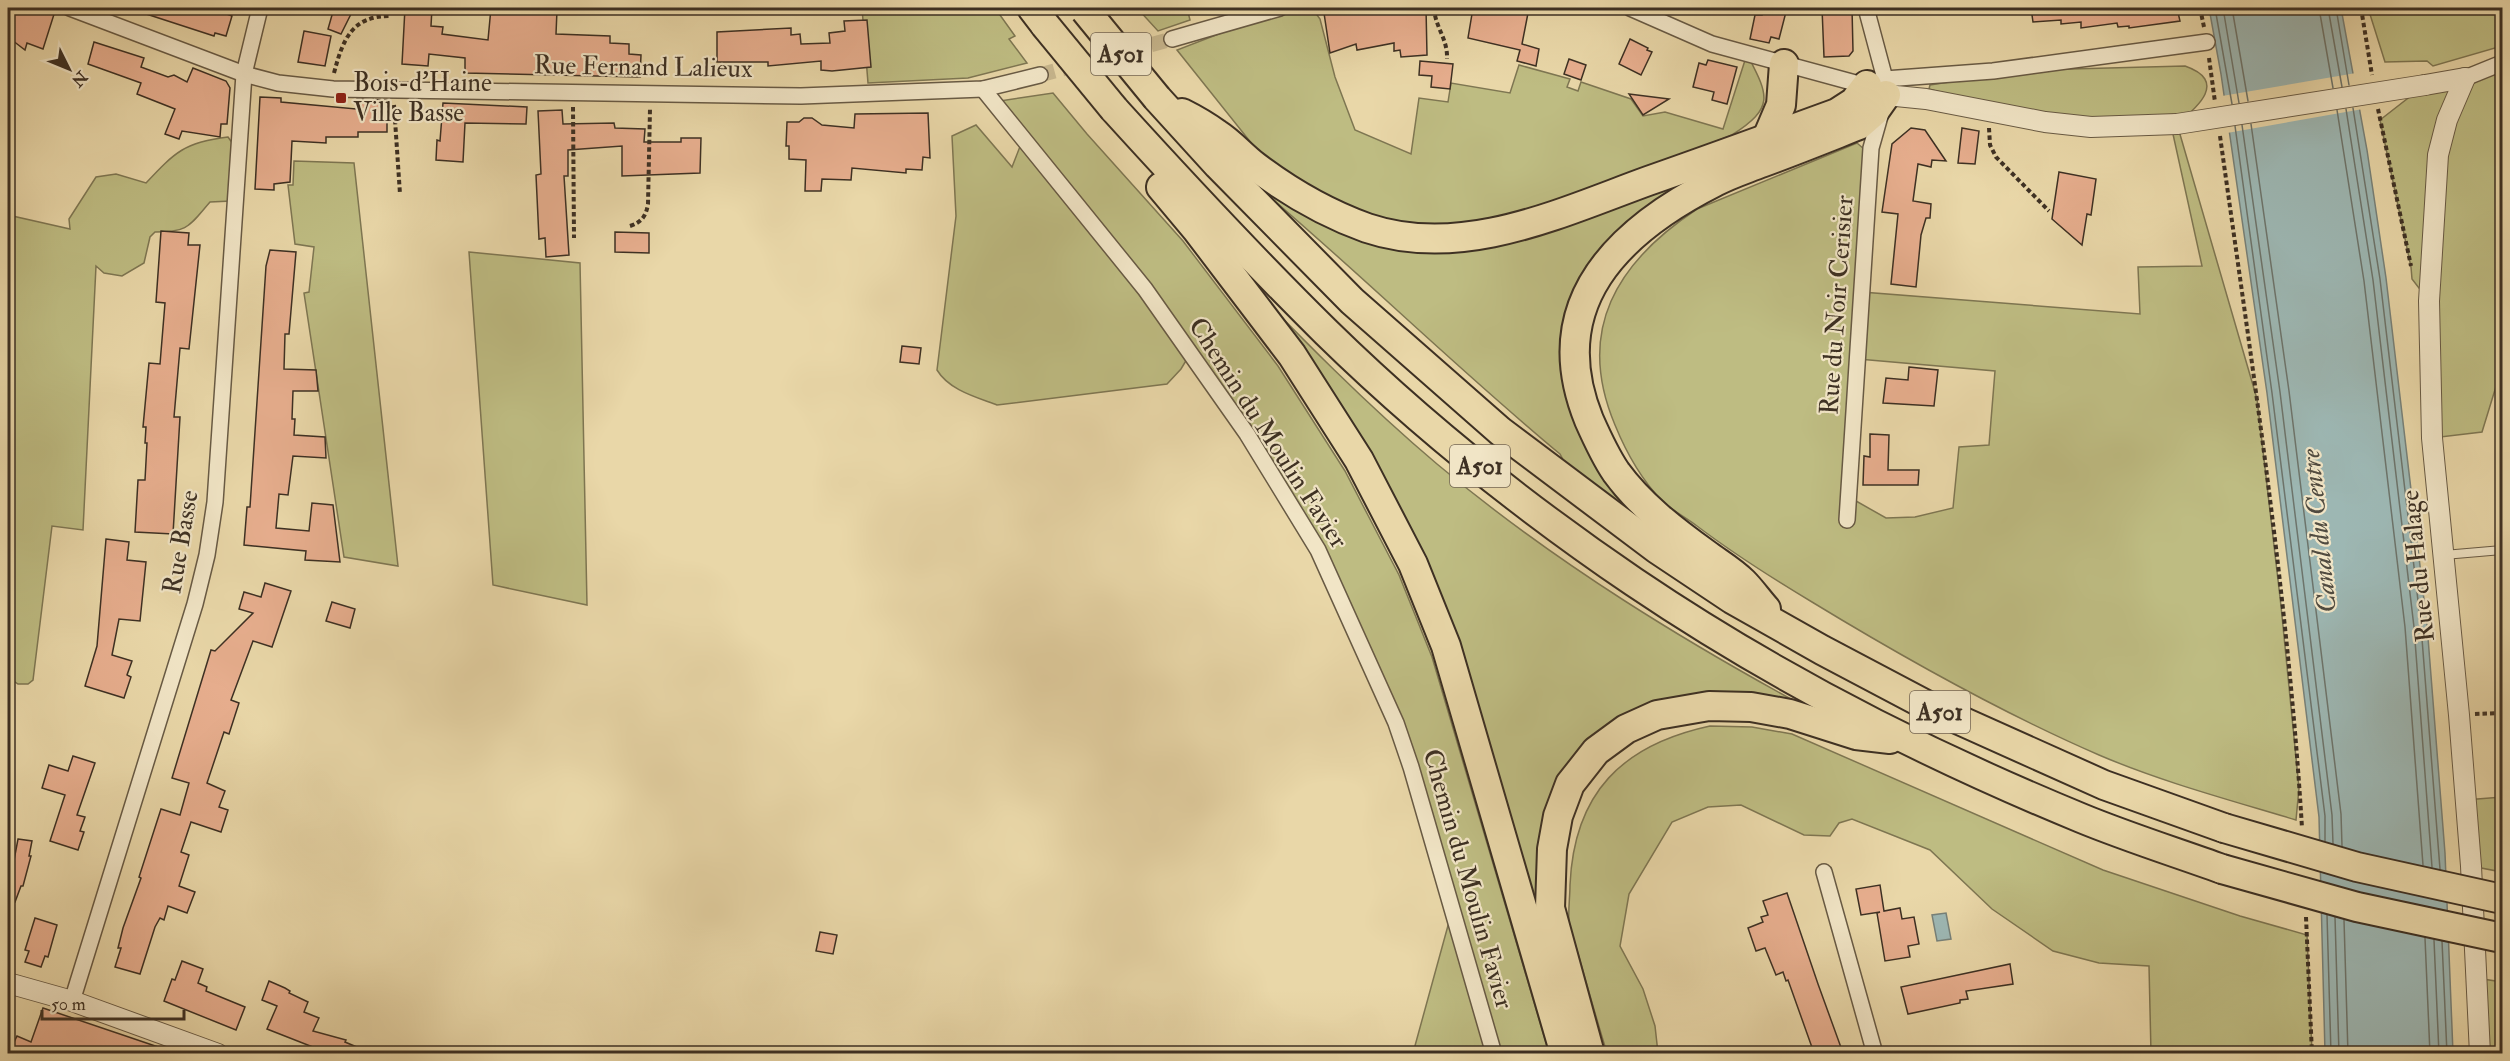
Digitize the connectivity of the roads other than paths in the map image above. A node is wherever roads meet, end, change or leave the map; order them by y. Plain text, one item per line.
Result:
1 (70, 8) edge
2 (260, 8) edge
3 (1280, 8) edge
4 (1630, 8) edge
5 (1866, 8) edge
6 (1084, 9) edge
7 (1039, 16) edge
8 (1172, 39) tunnel mouth
9 (2207, 42) road end
10 (2502, 63) edge
11 (1784, 64) junction
12 (244, 74) junction
13 (1040, 75) tunnel mouth
14 (2465, 78) junction
15 (1879, 86) junction
16 (983, 89) junction
17 (1157, 98) junction
18 (1114, 109) junction
19 (1767, 138) junction
20 (1847, 520) dead end
21 (2502, 550) edge
22 (2444, 555) junction
23 (1781, 627) junction
24 (1910, 741) junction
25 (1824, 872) dead end
26 (2502, 899) edge
27 (2502, 938) edge
28 (8, 982) edge
29 (72, 1001) junction
30 (218, 1053) edge
31 (1494, 1053) edge
32 (1565, 1053) edge
33 (1590, 1053) edge
34 (1875, 1053) edge
35 (2480, 1053) edge

1 - 12 street, Rue Fernand Lalieux
2 - 12 street, Rue Basse
3 - 8 street
4 - 11 street
5 - 15 street
6 - 17 highway, A501, bridge
7 - 18 highway, A501, bridge
9 - 15 street
10 - 14 street
11 - 15 street
11 - 19 highway
12 - 16 street, Rue Fernand Lalieux
12 - 29 street, Rue Basse
13 - 16 street, Rue Fernand Lalieux
14 - 15 street, bridge
14 - 22 street, Rue du Halage
15 - 19 highway
15 - 20 street, Rue du Noir Cerisier
15 - 23 highway
16 - 31 street, Chemin du Moulin Favier
17 - 19 highway
17 - 23 highway, A501
18 - 24 highway, A501
18 - 32 highway
21 - 22 lane
22 - 35 street, Rue du Halage
23 - 26 highway, A501, bridge
24 - 27 highway, A501, bridge
24 - 33 highway
25 - 34 street
28 - 29 street
29 - 30 street

